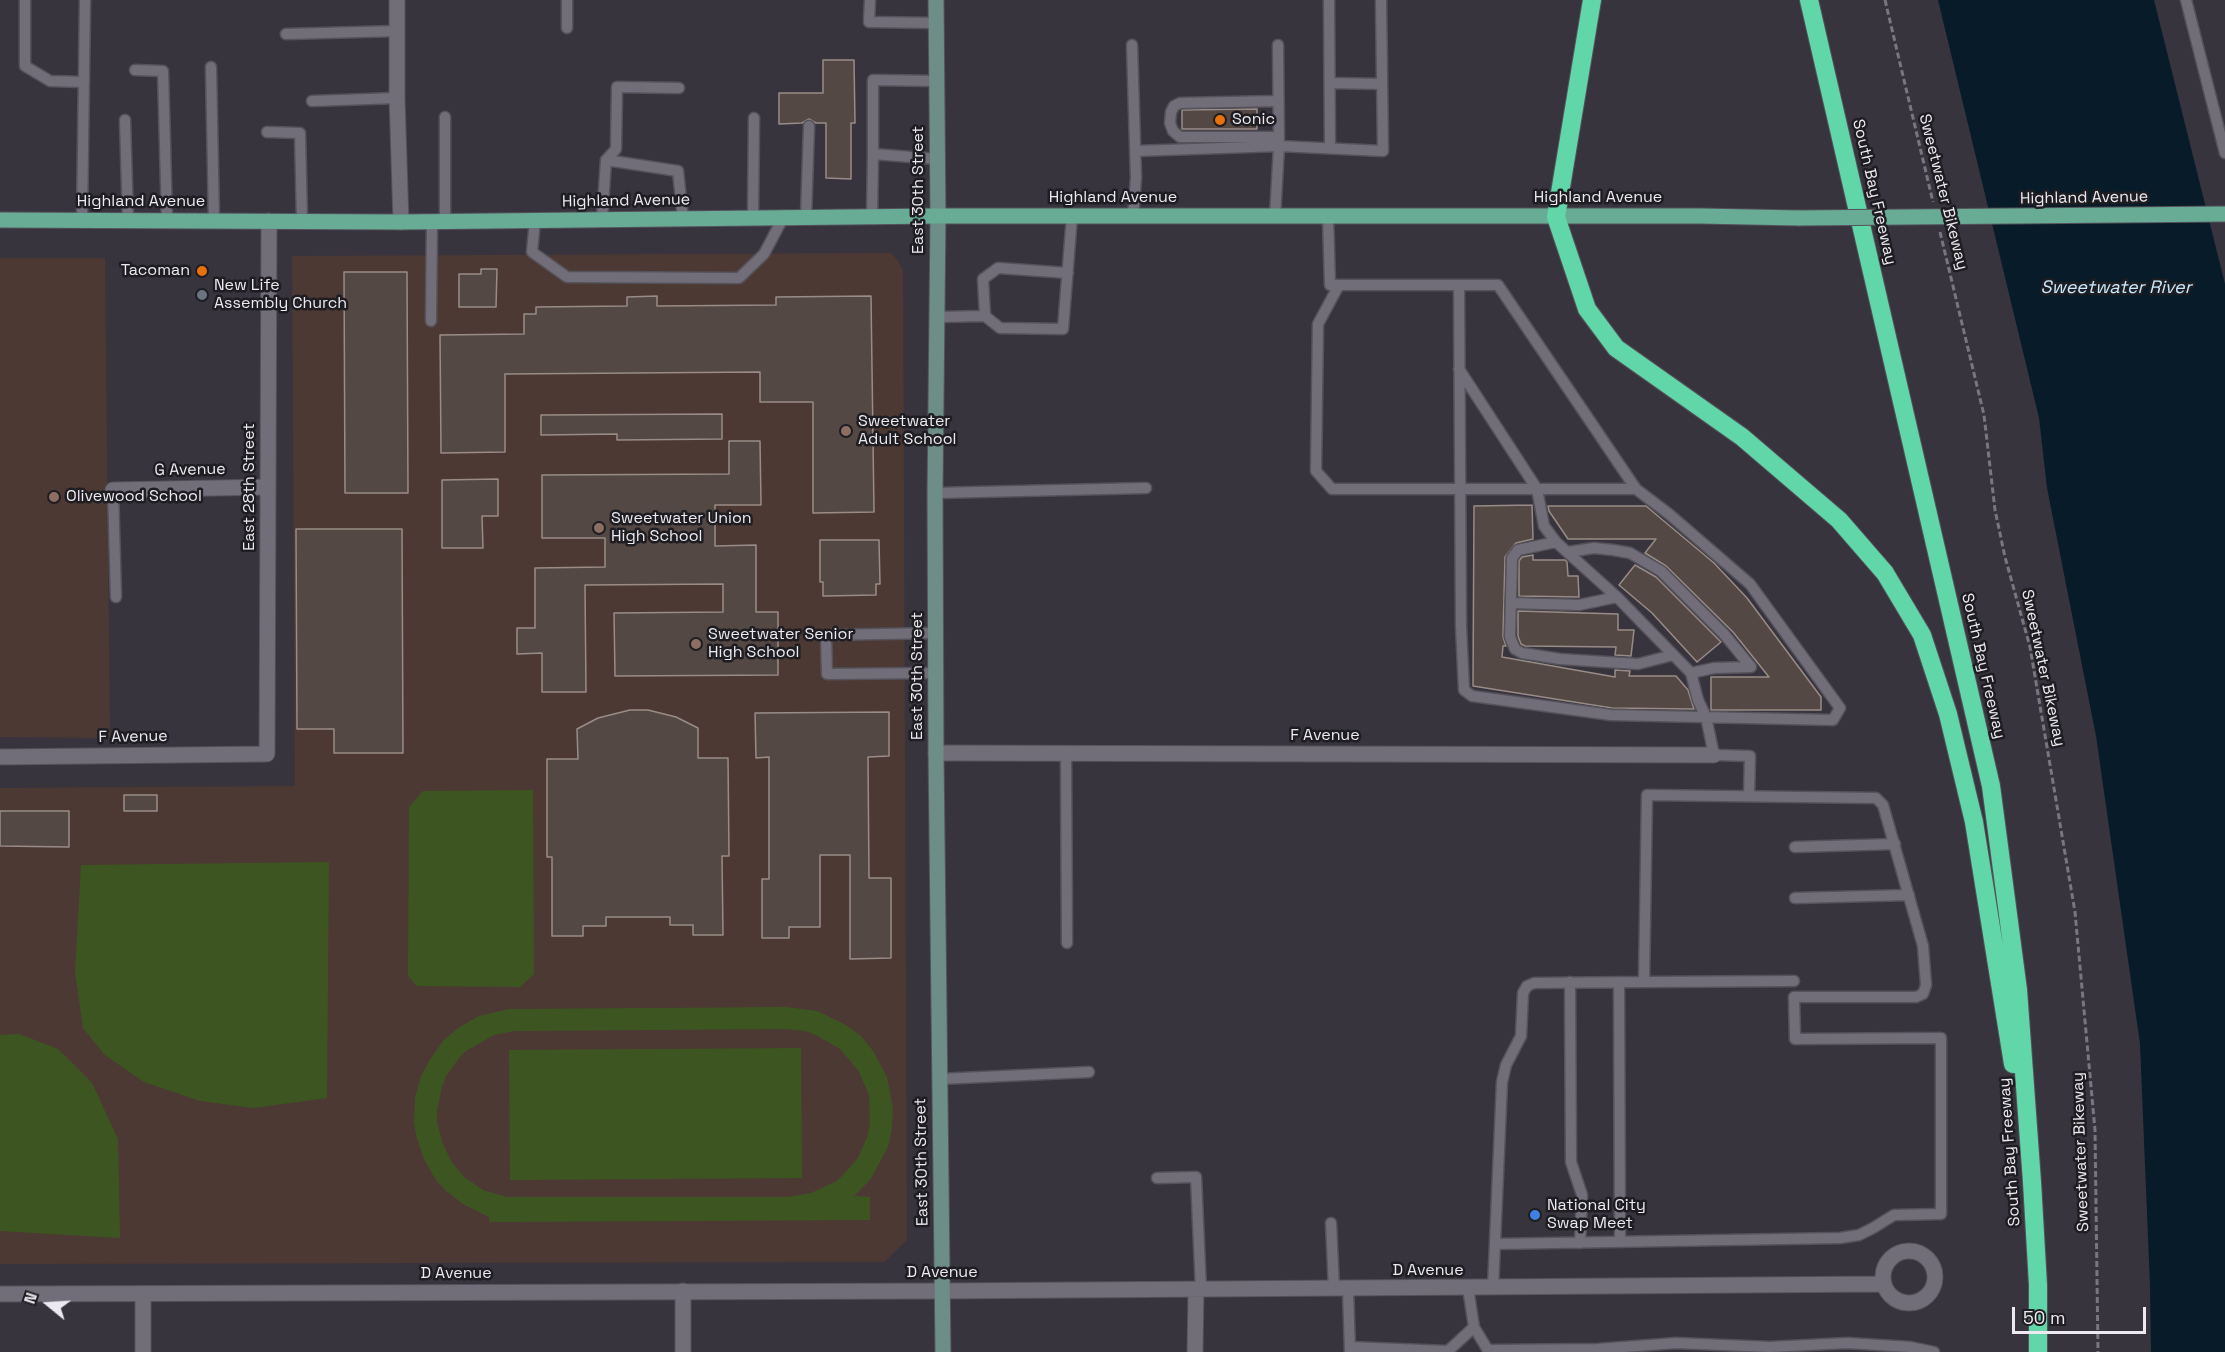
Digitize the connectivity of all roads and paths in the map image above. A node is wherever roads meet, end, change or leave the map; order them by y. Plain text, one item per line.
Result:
1 (25, 0) edge
2 (84, 0) edge
3 (397, 0) edge
4 (567, 0) edge
5 (870, 0) edge
6 (936, 0) edge
7 (1329, 0) edge
8 (1382, 0) edge
9 (1592, 0) edge
10 (1809, 0) edge
11 (1885, 0) edge
12 (2186, 0) edge
13 (936, 23) junction
14 (567, 28) dead end
15 (397, 31) junction
16 (286, 34) dead end
17 (1132, 45) dead end
18 (1278, 45) dead end
19 (211, 67) dead end
20 (135, 70) dead end
21 (937, 81) junction
22 (84, 82) junction
23 (1330, 83) junction
24 (1382, 84) junction
25 (679, 88) dead end
26 (397, 98) junction
27 (312, 101) dead end
28 (1278, 101) junction
29 (445, 117) dead end
30 (754, 118) dead end
31 (124, 120) dead end
32 (809, 126) dead end
33 (267, 132) dead end
34 (1279, 141) junction
35 (1330, 148) junction
36 (1136, 151) junction
37 (2225, 153) edge
38 (873, 154) junction
39 (937, 159) junction
40 (606, 160) junction
41 (1934, 207) dead end
42 (2225, 214) edge
43 (938, 216) junction
44 (1072, 216) junction
45 (1133, 216) junction
46 (872, 217) junction
47 (1275, 217) junction
48 (1328, 217) junction
49 (1556, 217) junction
50 (753, 218) junction
51 (783, 218) junction
52 (806, 218) junction
53 (602, 219) junction
54 (683, 219) junction
55 (0, 220) edge
56 (82, 220) junction
57 (128, 220) junction
58 (167, 220) junction
59 (214, 220) junction
60 (535, 220) junction
61 (269, 221) junction
62 (302, 221) junction
63 (439, 221) junction
64 (401, 222) junction
65 (1940, 230) dead end
66 (1068, 273) junction
67 (1339, 285) junction
68 (1459, 285) junction
69 (985, 316) junction
70 (937, 317) junction
71 (431, 321) dead end
72 (1459, 369) junction
73 (268, 487) junction
74 (1146, 488) dead end
75 (1460, 489) junction
76 (1537, 489) junction
77 (1636, 489) junction
78 (112, 490) joint
79 (935, 493) junction
80 (1556, 542) junction
81 (1568, 552) junction
82 (116, 597) dead end
83 (1617, 597) junction
84 (1511, 603) junction
85 (935, 633) junction
86 (1673, 655) junction
87 (935, 673) junction
88 (1691, 673) junction
89 (1706, 717) junction
90 (936, 753) junction
91 (267, 754) joint
92 (1066, 754) junction
93 (1714, 755) junction
94 (0, 757) edge
95 (1749, 796) junction
96 (1895, 844) junction
97 (1795, 847) dead end
98 (1909, 895) junction
99 (1795, 898) dead end
100 (1067, 943) dead end
101 (1794, 981) dead end
102 (1570, 982) junction
103 (1619, 982) junction
104 (1644, 982) junction
105 (1089, 1072) dead end
106 (939, 1079) junction
107 (1157, 1178) dead end
108 (2032, 1182) junction
109 (1331, 1223) dead end
110 (1620, 1242) junction
111 (1580, 1243) junction
112 (1495, 1244) junction
113 (1883, 1284) dead end
114 (1468, 1288) junction
115 (1493, 1288) junction
116 (1341, 1289) junction
117 (1199, 1290) junction
118 (683, 1291) junction
119 (942, 1291) junction
120 (0, 1294) edge
121 (143, 1294) junction
122 (1474, 1327) junction
123 (1847, 1348) edge
124 (1350, 1349) edge
125 (1796, 1349) edge
126 (1447, 1351) edge
127 (1489, 1351) edge
128 (143, 1352) edge
129 (683, 1352) edge
130 (943, 1352) edge
131 (1195, 1352) edge
132 (1934, 1352) edge
133 (2038, 1352) edge
134 (2098, 1352) edge

1 - 22 lane
2 - 22 lane
3 - 15 street
4 - 14 lane
5 - 13 lane
6 - 13 main road, East 30th Street
7 - 23 lane
8 - 24 lane
9 - 49 highway
10 - 108 highway, South Bay Freeway
11 - 41 path, Sweetwater Bikeway
12 - 37 lane
13 - 21 main road, East 30th Street
15 - 16 lane
15 - 26 street
17 - 36 lane
18 - 28 lane
19 - 59 lane
20 - 58 lane
21 - 38 lane
21 - 39 main road, East 30th Street
22 - 56 lane
23 - 24 lane
23 - 35 lane
24 - 35 lane
25 - 40 lane
26 - 27 lane
26 - 64 street
28 - 34 lane
28 - 34 lane
29 - 63 lane
30 - 50 lane
31 - 57 lane
32 - 52 lane
33 - 62 lane
34 - 35 lane
34 - 36 lane
34 - 47 lane
36 - 45 lane
38 - 39 lane
38 - 46 lane
39 - 43 main road, East 30th Street
40 - 53 lane
40 - 54 lane
42 - 49 main road, Highland Avenue, bridge
43 - 44 main road, Highland Avenue
43 - 46 main road, Highland Avenue
43 - 70 main road, East 30th Street
44 - 45 main road, Highland Avenue
44 - 66 lane
45 - 47 main road, Highland Avenue
46 - 52 main road, Highland Avenue
47 - 48 main road, Highland Avenue
48 - 49 main road, Highland Avenue
48 - 67 lane
49 - 108 highway
50 - 51 main road, Highland Avenue
50 - 54 main road, Highland Avenue
51 - 52 main road, Highland Avenue
51 - 60 lane
53 - 54 main road, Highland Avenue
53 - 60 main road, Highland Avenue
55 - 56 main road, Highland Avenue
56 - 57 main road, Highland Avenue
57 - 58 main road, Highland Avenue
58 - 59 main road, Highland Avenue
59 - 61 main road, Highland Avenue
60 - 63 main road, Highland Avenue
61 - 62 main road, Highland Avenue
61 - 73 street, East 28th Street
62 - 64 main road, Highland Avenue
63 - 64 main road, Highland Avenue
63 - 71 lane
65 - 134 path, Sweetwater Bikeway
66 - 69 lane
66 - 69 lane
67 - 68 lane
67 - 75 lane
68 - 72 lane
68 - 77 lane
69 - 70 lane
70 - 79 main road, East 30th Street
72 - 75 lane
72 - 76 lane
73 - 78 street, G Avenue
73 - 91 street, East 28th Street
74 - 79 lane
75 - 76 lane
75 - 89 lane
76 - 77 lane
76 - 80 lane
77 - 89 lane
78 - 82 lane
79 - 85 main road, East 30th Street
80 - 81 lane
80 - 84 lane
81 - 83 lane
81 - 88 lane
83 - 84 lane
83 - 86 lane
84 - 86 lane
85 - 87 main road, East 30th Street
85 - 87 lane
86 - 88 lane
87 - 90 main road, East 30th Street
88 - 89 lane
89 - 93 lane
90 - 92 street, F Avenue
90 - 106 main road, East 30th Street
91 - 94 street, F Avenue
92 - 93 street, F Avenue
92 - 100 lane
93 - 95 lane
95 - 96 lane
95 - 104 lane
96 - 97 lane
96 - 98 lane
98 - 99 lane
98 - 110 lane
101 - 104 lane
102 - 103 lane
102 - 111 lane
102 - 112 lane
103 - 104 lane
103 - 110 lane
105 - 106 lane
106 - 119 main road, East 30th Street
107 - 117 lane
108 - 133 highway, South Bay Freeway
109 - 116 lane
110 - 111 lane
111 - 112 lane
112 - 115 lane
113 - 115 street, D Avenue
114 - 115 street, D Avenue
114 - 116 street, D Avenue
114 - 122 lane
116 - 117 street, D Avenue
116 - 124 lane
117 - 119 street, D Avenue
117 - 131 street
118 - 119 street, D Avenue
118 - 121 street, D Avenue
118 - 129 street
119 - 130 main road, East 30th Street
120 - 121 street, D Avenue
121 - 128 street
122 - 126 lane
122 - 127 lane
123 - 125 lane
123 - 132 lane
124 - 126 lane
125 - 127 lane

